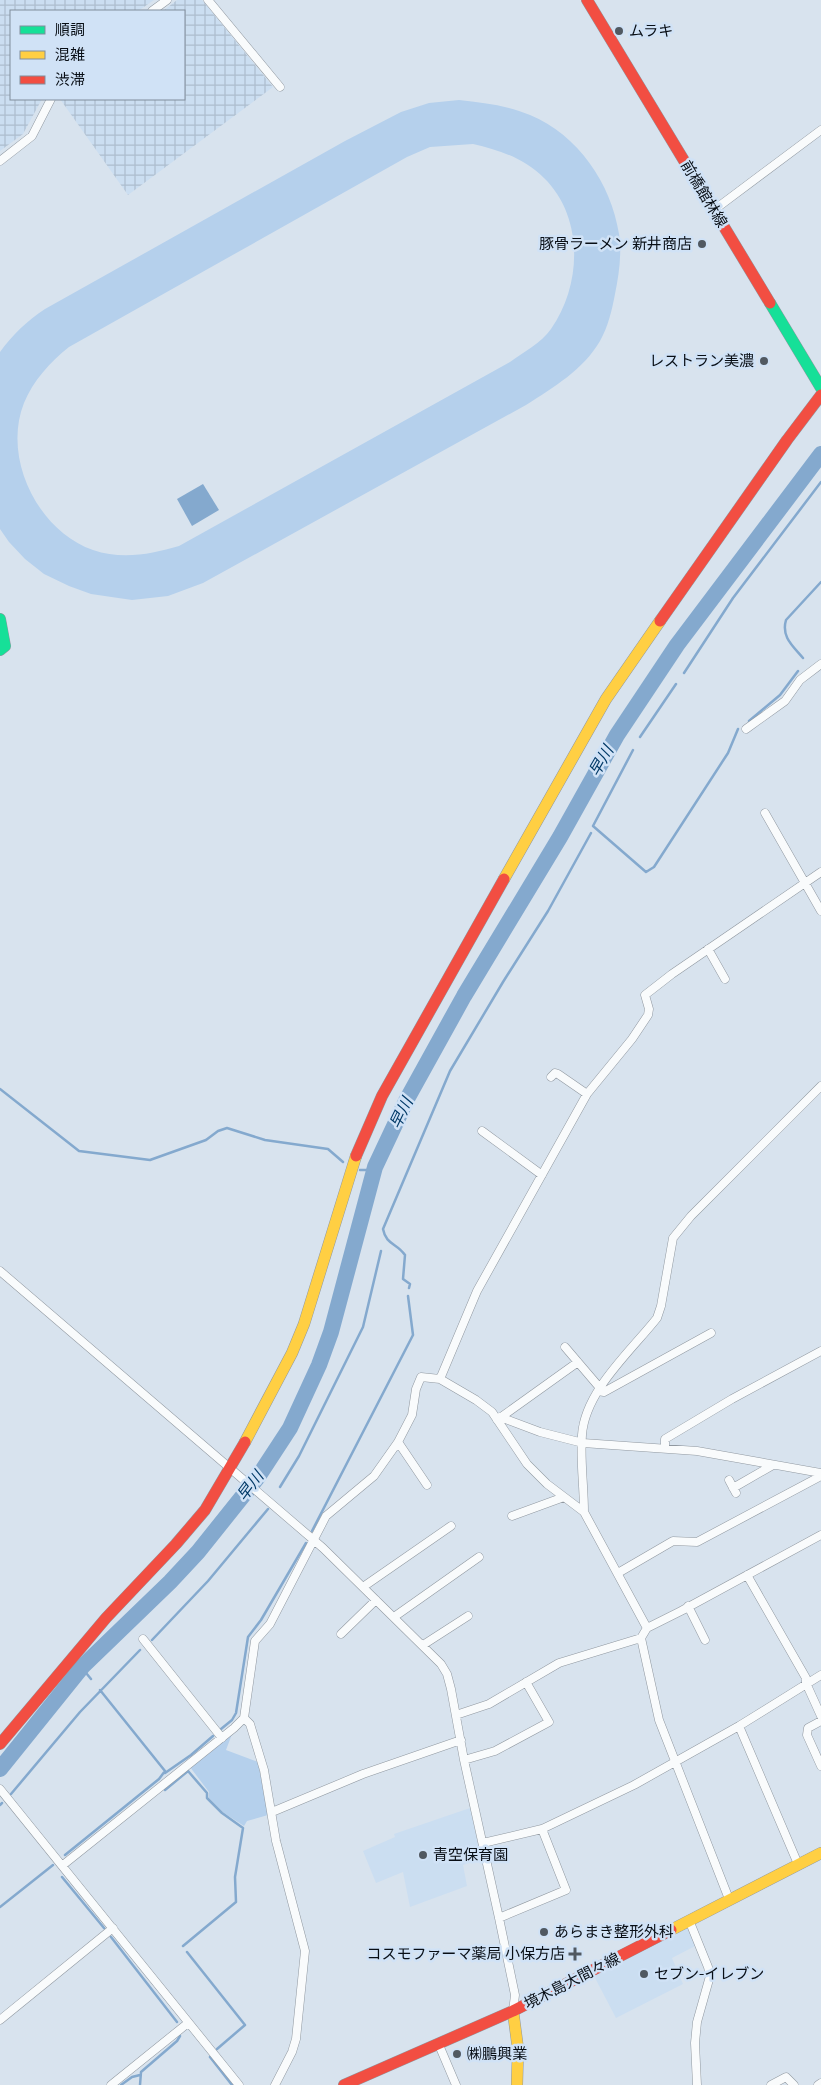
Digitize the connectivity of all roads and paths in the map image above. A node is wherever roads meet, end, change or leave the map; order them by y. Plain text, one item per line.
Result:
1 (167, 0) edge
2 (208, 0) edge
3 (587, 0) edge
4 (153, 10) edge
5 (280, 87) dead end
6 (50, 100) edge
7 (821, 130) edge
8 (0, 161) edge
9 (714, 210) junction
10 (821, 388) edge
11 (821, 395) edge
12 (0, 620) edge
13 (0, 650) edge
14 (821, 664) edge
15 (746, 729) dead end
16 (766, 813) dead end
17 (821, 872) edge
18 (805, 884) junction
19 (821, 910) edge
20 (708, 949) junction
21 (725, 979) dead end
22 (551, 1077) dead end
23 (821, 1086) edge
24 (588, 1094) junction
25 (482, 1131) dead end
26 (542, 1176) junction
27 (0, 1271) edge
28 (712, 1333) dead end
29 (565, 1347) dead end
30 (821, 1350) edge
31 (578, 1362) junction
32 (440, 1379) junction
33 (599, 1390) junction
34 (498, 1418) junction
35 (398, 1442) junction
36 (582, 1443) junction
37 (665, 1448) junction
38 (773, 1465) junction
39 (234, 1471) junction
40 (819, 1472) edge
41 (729, 1480) dead end
42 (427, 1484) dead end
43 (564, 1497) junction
44 (584, 1512) junction
45 (512, 1516) dead end
46 (451, 1526) dead end
47 (821, 1536) edge
48 (314, 1541) junction
49 (479, 1557) dead end
50 (618, 1573) junction
51 (747, 1576) junction
52 (363, 1587) junction
53 (376, 1600) junction
54 (688, 1606) junction
55 (468, 1616) dead end
56 (394, 1617) junction
57 (646, 1628) junction
58 (341, 1634) dead end
59 (641, 1638) junction
60 (143, 1639) dead end
61 (705, 1640) dead end
62 (423, 1645) junction
63 (821, 1675) edge
64 (526, 1682) junction
65 (806, 1683) junction
66 (456, 1715) junction
67 (821, 1716) edge
68 (244, 1718) junction
69 (821, 1721) edge
70 (739, 1726) junction
71 (222, 1738) junction
72 (461, 1740) junction
73 (0, 1744) edge
74 (464, 1760) junction
75 (675, 1764) junction
76 (821, 1766) edge
77 (1, 1790) edge
78 (272, 1812) junction
79 (542, 1829) junction
80 (483, 1843) junction
81 (821, 1852) edge
82 (798, 1864) junction
83 (63, 1865) junction
84 (729, 1899) junction
85 (499, 1918) junction
86 (689, 1920) junction
87 (113, 1928) junction
88 (513, 2011) junction
89 (0, 2020) edge
90 (188, 2023) junction
91 (439, 2045) junction
92 (821, 2083) edge
93 (111, 2085) edge
94 (239, 2085) edge
95 (275, 2085) edge
96 (345, 2085) edge
97 (456, 2085) edge
98 (517, 2085) edge
99 (697, 2085) edge
100 (771, 2085) edge
101 (794, 2085) edge
102 (818, 2085) edge

1 - 4 street
2 - 5 street
3 - 9 street, 前橋館林線
6 - 8 street
7 - 9 street
9 - 10 street, 前橋館林線
11 - 39 street
12 - 13 street
14 - 15 street
16 - 18 street
17 - 18 street
18 - 19 street
18 - 20 street
20 - 21 street
20 - 24 street
22 - 24 street
23 - 33 street
24 - 26 street
25 - 26 street
26 - 32 street
27 - 39 street
28 - 33 street
29 - 31 street
30 - 37 street
31 - 33 street
31 - 34 street
32 - 34 street
32 - 35 street
33 - 36 street
34 - 36 street
34 - 43 street
35 - 42 street
35 - 48 street
36 - 37 street
36 - 44 street
37 - 38 street
38 - 40 street
38 - 41 street
39 - 48 street
39 - 73 street
40 - 50 street
43 - 44 street
43 - 45 street
44 - 50 street
46 - 52 street
47 - 51 street
48 - 52 street
48 - 68 street
49 - 56 street
50 - 57 street
51 - 54 street
51 - 65 street
52 - 53 street
53 - 56 street
53 - 58 street
54 - 57 street
54 - 61 street
55 - 62 street
56 - 62 street
57 - 59 street
59 - 64 street
59 - 75 street
60 - 71 street
62 - 66 street
63 - 65 street
64 - 66 street
64 - 74 street
65 - 67 street
65 - 70 street
66 - 72 street
68 - 71 street
68 - 78 street
69 - 76 street
70 - 75 street
70 - 82 street
71 - 83 street
72 - 74 street
72 - 78 street
74 - 80 street
75 - 79 street
75 - 84 street
77 - 83 street
78 - 95 street
79 - 80 street
79 - 85 street
80 - 85 street
81 - 82 street, 境木島大間々線
82 - 84 street, 境木島大間々線
83 - 87 street
84 - 86 street, 境木島大間々線
85 - 88 street
86 - 88 street, 境木島大間々線
86 - 99 street
87 - 89 street
87 - 90 street
88 - 91 street, 境木島大間々線
88 - 98 street
90 - 93 street
90 - 94 street
91 - 96 street, 境木島大間々線
91 - 97 street
92 - 102 street
100 - 101 street

